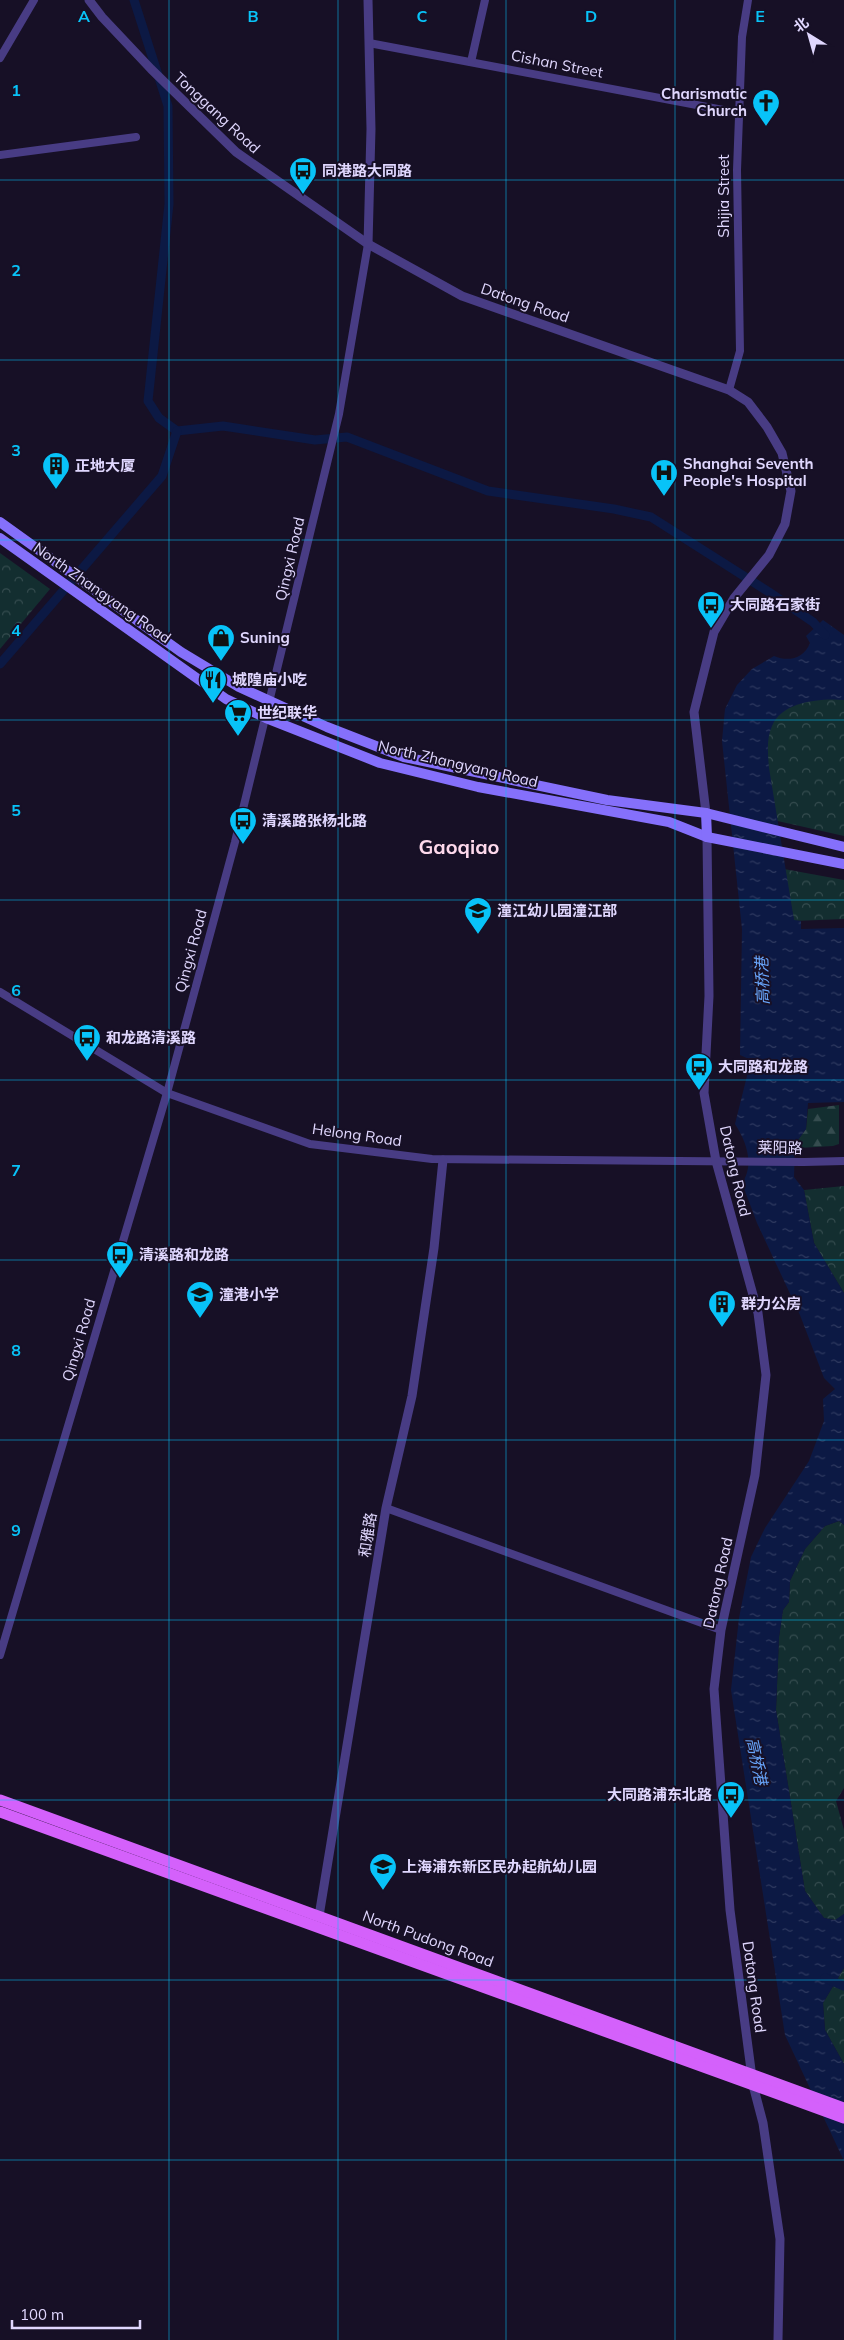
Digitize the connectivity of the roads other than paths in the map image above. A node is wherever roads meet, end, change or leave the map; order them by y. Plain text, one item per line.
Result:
1 (34, 0) edge
2 (89, 0) edge
3 (368, 0) edge
4 (485, 0) edge
5 (748, 0) edge
6 (369, 43) junction
7 (0, 58) edge
8 (471, 62) junction
9 (739, 113) junction
10 (136, 137) dead end
11 (0, 155) edge
12 (368, 244) junction
13 (728, 390) junction
14 (0, 522) edge
15 (0, 538) edge
16 (271, 700) junction
17 (266, 718) junction
18 (706, 813) junction
19 (707, 837) junction
20 (844, 847) edge
21 (844, 864) edge
22 (0, 992) edge
23 (167, 1093) junction
24 (443, 1160) junction
25 (716, 1161) junction
26 (844, 1161) edge
27 (386, 1508) junction
28 (721, 1630) junction
29 (0, 1655) edge
30 (0, 1800) edge
31 (0, 1812) edge
32 (320, 1916) junction
33 (752, 2073) junction
34 (754, 2085) junction
35 (844, 2108) edge
36 (844, 2118) edge
37 (778, 2340) edge

1 - 7 street
2 - 12 street, Tonggang Road
3 - 6 street
4 - 8 street
5 - 9 street, Shijia Street
6 - 8 street, Cishan Street
6 - 12 street
8 - 9 street, Cishan Street
9 - 13 street, Shijia Street
10 - 11 street
12 - 13 street, Datong Road
12 - 16 street, Qingxi Road
13 - 18 street, Datong Road
14 - 16 main road, North Zhangyang Road
15 - 17 main road, North Zhangyang Road
16 - 17 street, Qingxi Road
16 - 18 main road, North Zhangyang Road
17 - 19 main road, North Zhangyang Road
17 - 23 street, Qingxi Road
18 - 19 main road
18 - 20 main road, North Zhangyang Road
19 - 21 main road, North Zhangyang Road
19 - 25 street, Datong Road
22 - 23 street, Helong Road
23 - 24 street, Helong Road
23 - 29 street, Qingxi Road
24 - 25 street, Helong Road
24 - 27 street, 和雅路
25 - 26 street, 莱阳路
25 - 28 street, Datong Road
27 - 28 street
27 - 32 street, 和雅路
28 - 33 street, Datong Road
30 - 32 main road, North Pudong Road
31 - 34 main road, North Pudong Road
32 - 33 main road, North Pudong Road
33 - 34 street, Datong Road
33 - 35 main road, North Pudong Road
34 - 36 main road, North Pudong Road
34 - 37 street, Datong Road

